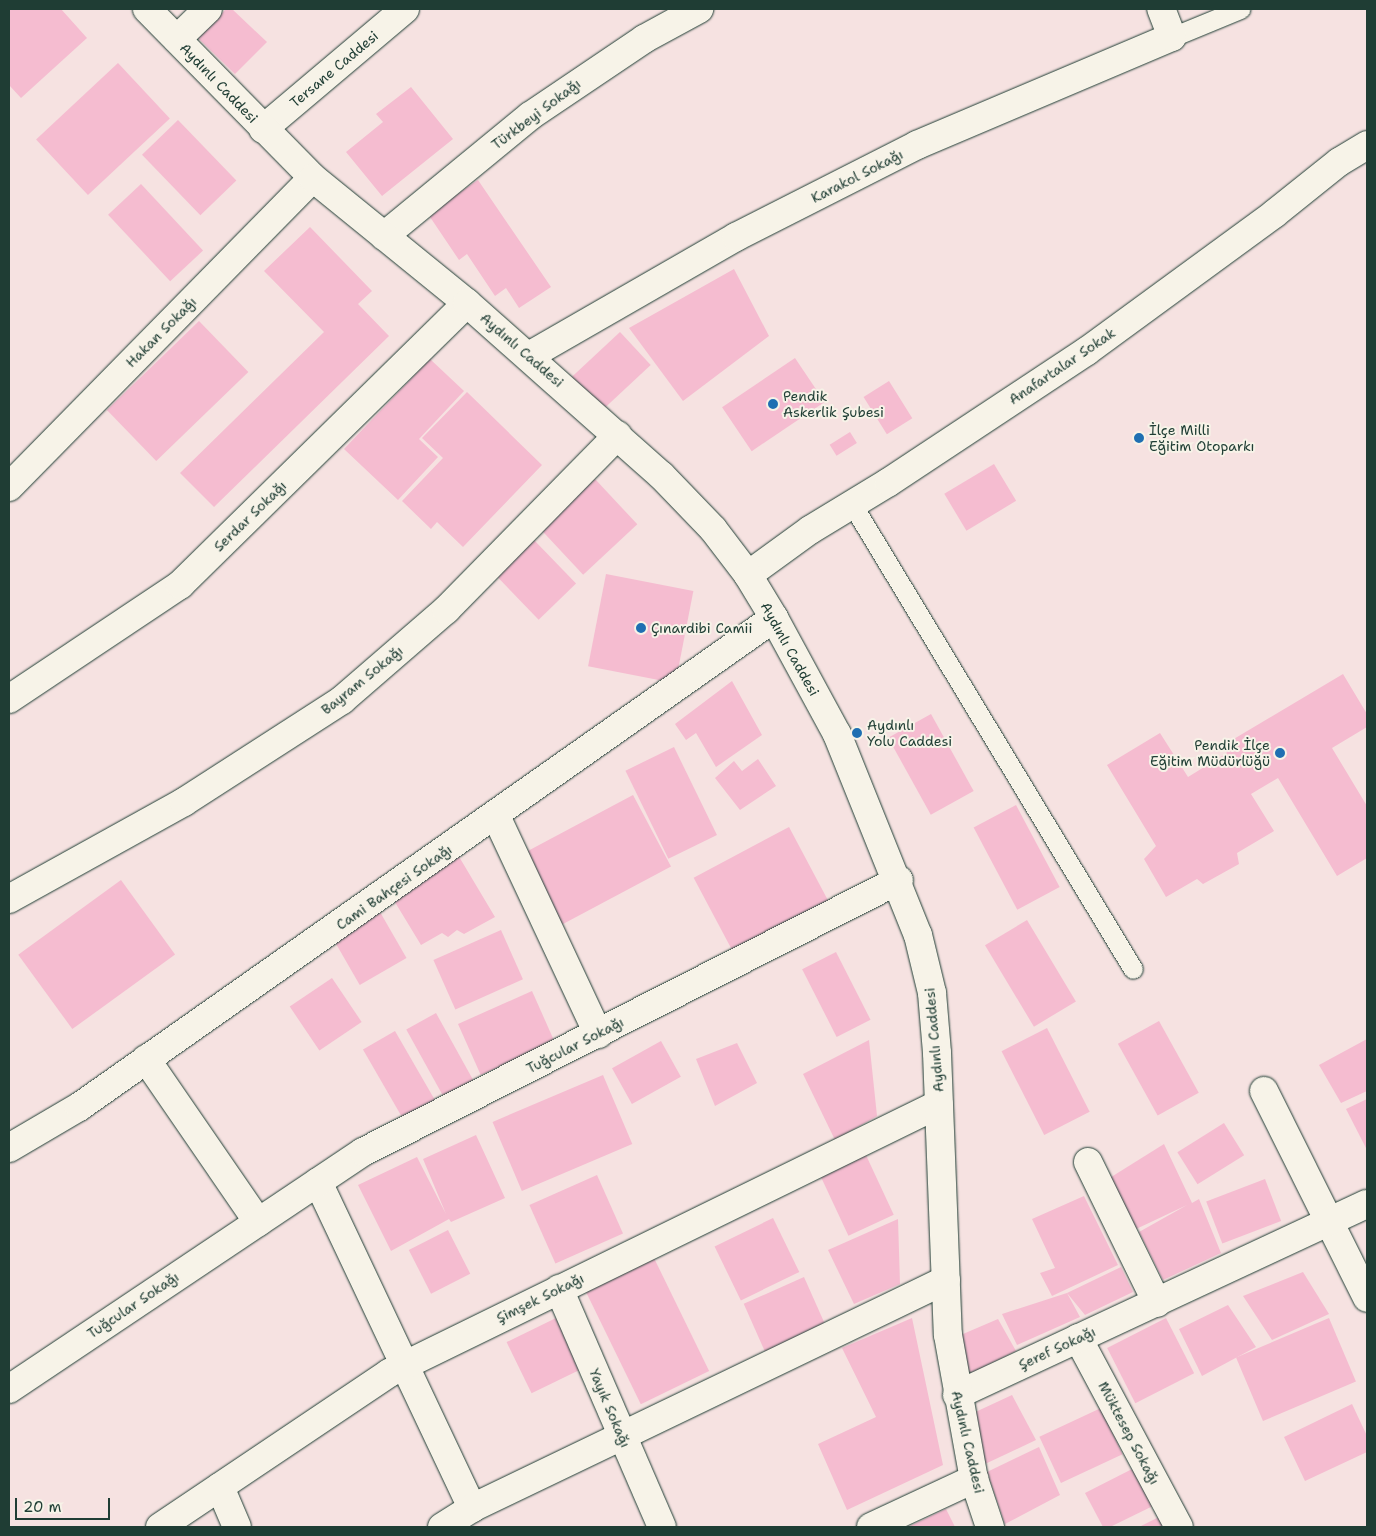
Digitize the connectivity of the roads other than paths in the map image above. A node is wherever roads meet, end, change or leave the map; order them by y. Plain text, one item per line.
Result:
1 (147, 9) edge
2 (208, 9) edge
3 (405, 9) edge
4 (699, 9) edge
5 (1161, 9) edge
6 (1240, 9) edge
7 (1172, 37) junction
8 (177, 39) junction
9 (263, 130) junction
10 (1367, 145) edge
11 (313, 178) junction
12 (384, 236) junction
13 (467, 303) junction
14 (529, 356) junction
15 (618, 434) junction
16 (9, 487) edge
17 (852, 504) junction
18 (748, 575) junction
19 (774, 618) junction
20 (9, 699) edge
21 (496, 816) junction
22 (899, 880) junction
23 (9, 899) edge
24 (1133, 969) dead end
25 (598, 1034) junction
26 (146, 1059) junction
27 (1264, 1091) dead end
28 (939, 1104) junction
29 (9, 1148) edge
30 (1088, 1162) dead end
31 (318, 1182) junction
32 (1367, 1204) edge
33 (1330, 1221) junction
34 (258, 1222) junction
35 (946, 1280) junction
36 (559, 1289) junction
37 (1367, 1298) edge
38 (1157, 1303) junction
39 (1078, 1338) junction
40 (404, 1366) junction
41 (9, 1389) edge
42 (957, 1395) junction
43 (623, 1436) junction
44 (974, 1479) junction
45 (220, 1487) junction
46 (472, 1508) junction
47 (160, 1527) edge
48 (237, 1527) edge
49 (442, 1527) edge
50 (662, 1527) edge
51 (872, 1527) edge
52 (990, 1527) edge
53 (1180, 1527) edge

1 - 8 street, Aydınlı Caddesi
2 - 8 street
3 - 9 street, Tersane Caddesi
4 - 12 street, Türkbeyi Sokağı
5 - 7 street
6 - 7 lane
7 - 14 street, Karakol Sokağı
8 - 9 street, Aydınlı Caddesi
9 - 11 street, Aydınlı Caddesi
10 - 17 street, Anafartalar Sokak
11 - 12 street, Aydınlı Caddesi
11 - 16 street, Hakan Sokağı
12 - 13 street, Aydınlı Caddesi
13 - 14 street, Aydınlı Caddesi
13 - 20 street, Serdar Sokağı
14 - 15 street, Aydınlı Caddesi
15 - 18 street, Aydınlı Caddesi
15 - 23 street, Bayram Sokağı
17 - 18 street, Anafartalar Sokak
17 - 24 lane
18 - 19 street, Aydınlı Caddesi
19 - 21 street, Cami Bahçesi Sokağı
19 - 22 street, Aydınlı Caddesi
21 - 25 street
21 - 26 street, Cami Bahçesi Sokağı
22 - 25 street, Tuğcular Sokağı
22 - 28 street, Aydınlı Caddesi
25 - 31 street, Tuğcular Sokağı
26 - 29 street, Cami Bahçesi Sokağı
26 - 34 street
27 - 33 street
28 - 35 street, Aydınlı Caddesi
28 - 36 street, Şimşek Sokağı
30 - 38 street
31 - 34 street, Tuğcular Sokağı
31 - 40 street
32 - 33 street, Şeref Sokağı
33 - 37 street
33 - 38 street, Şeref Sokağı
34 - 41 street, Tuğcular Sokağı
35 - 42 street, Aydınlı Caddesi
35 - 43 street
36 - 40 street, Şimşek Sokağı
36 - 43 street, Yayık Sokağı
38 - 39 street, Şeref Sokağı
39 - 42 street, Şeref Sokağı
39 - 53 street, Müktesep Sokağı
40 - 45 street, Şimşek Sokağı
40 - 46 street
42 - 44 street, Aydınlı Caddesi
43 - 46 street
43 - 50 street, Yayık Sokağı
44 - 51 street
44 - 52 street, Aydınlı Caddesi
45 - 47 street, Şimşek Sokağı
45 - 48 street
46 - 49 street

